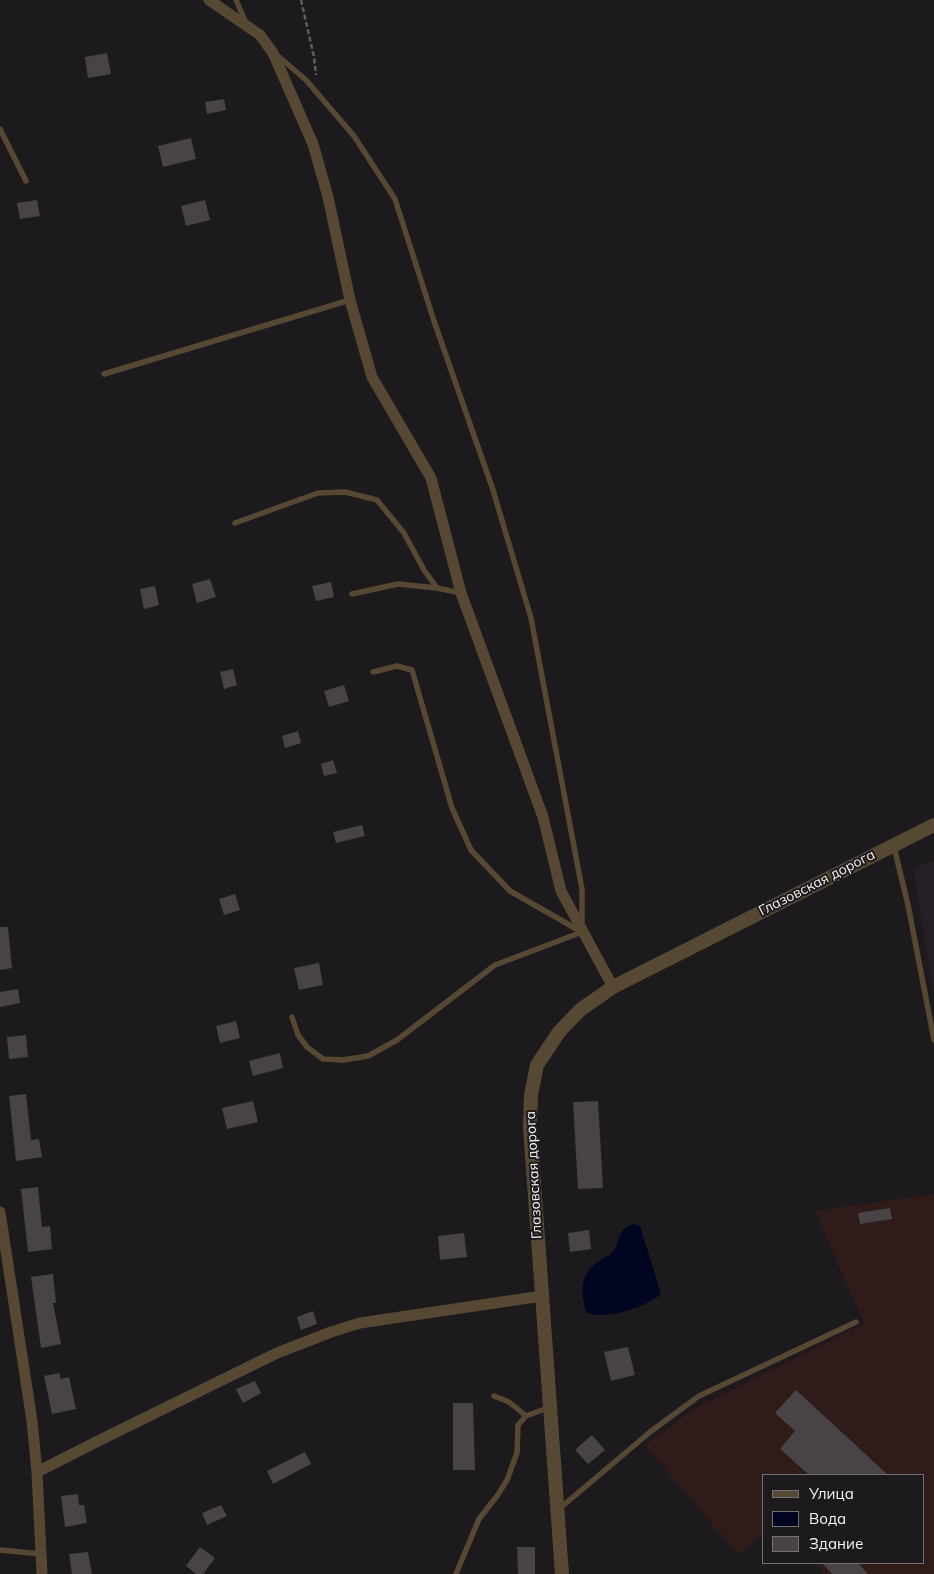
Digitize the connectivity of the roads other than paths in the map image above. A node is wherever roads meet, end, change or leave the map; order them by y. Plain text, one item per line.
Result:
1 (209, 0) edge
2 (236, 0) edge
3 (247, 26) junction
4 (273, 53) junction
5 (0, 129) edge
6 (26, 181) dead end
7 (350, 300) junction
8 (104, 374) dead end
9 (235, 523) dead end
10 (437, 588) junction
11 (461, 593) junction
12 (352, 594) dead end
13 (372, 672) dead end
14 (934, 825) edge
15 (894, 844) junction
16 (582, 932) junction
17 (612, 987) junction
18 (292, 1017) dead end
19 (934, 1040) edge
20 (0, 1212) edge
21 (5, 1273) edge
22 (542, 1296) junction
23 (856, 1322) dead end
24 (494, 1396) dead end
25 (550, 1407) junction
26 (526, 1416) junction
27 (37, 1472) junction
28 (557, 1510) junction
29 (0, 1550) edge
30 (41, 1554) junction
31 (42, 1574) edge
32 (456, 1574) edge
33 (562, 1574) edge

1 - 3 street
2 - 3 lane
3 - 4 street
4 - 7 street
4 - 16 lane
5 - 6 lane
7 - 8 lane
7 - 11 street
9 - 10 lane
10 - 11 lane
10 - 12 lane
11 - 16 street
13 - 16 lane
14 - 15 street, Глазовская дорога
15 - 17 street, Глазовская дорога
15 - 19 lane
16 - 17 street
16 - 18 lane
17 - 22 street, Глазовская дорога
20 - 21 street
21 - 27 street
22 - 25 street, Глазовская дорога
22 - 27 street
23 - 28 lane
24 - 26 lane
25 - 26 lane
25 - 28 street, Глазовская дорога
26 - 32 lane
27 - 30 street
28 - 33 street, Глазовская дорога
29 - 30 lane
30 - 31 street

